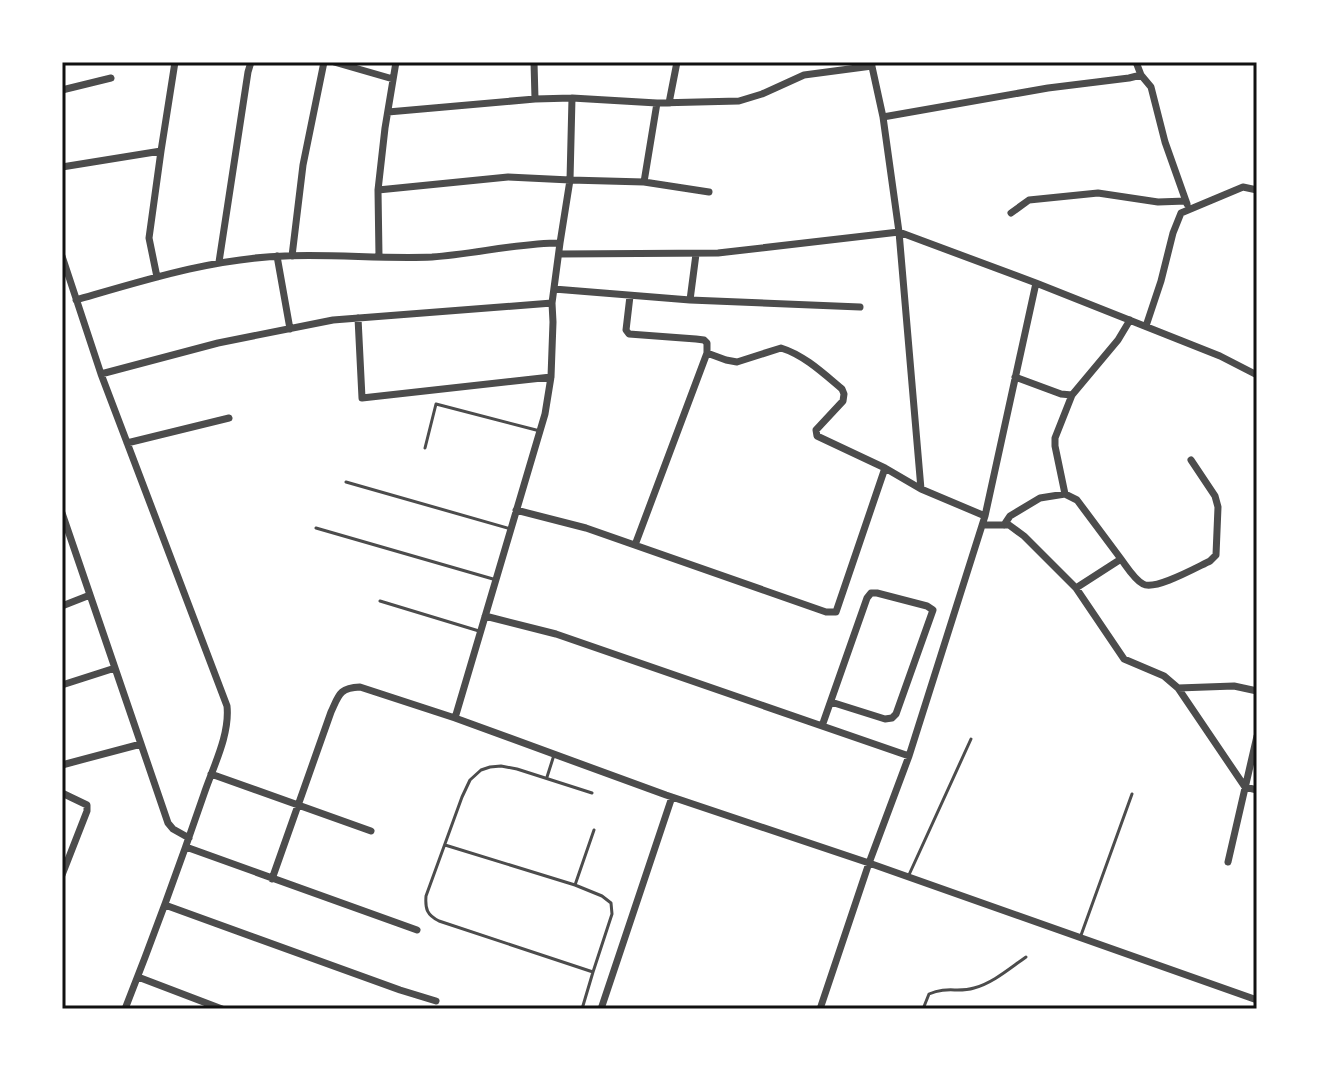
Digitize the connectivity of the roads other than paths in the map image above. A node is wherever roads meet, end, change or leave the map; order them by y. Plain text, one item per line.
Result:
1 (175, 62) edge
2 (251, 62) edge
3 (324, 62) edge
4 (334, 62) edge
5 (396, 62) edge
6 (534, 62) edge
7 (677, 62) edge
8 (1136, 62) edge
9 (872, 64) edge
10 (1141, 75) junction
11 (111, 78) dead end
12 (393, 79) junction
13 (62, 90) edge
14 (572, 98) junction
15 (535, 99) junction
16 (657, 103) junction
17 (669, 103) junction
18 (388, 112) junction
19 (883, 117) junction
20 (161, 151) junction
21 (62, 167) edge
22 (570, 180) junction
23 (644, 182) junction
24 (378, 190) junction
25 (1257, 190) edge
26 (709, 192) dead end
27 (1186, 201) junction
28 (1189, 210) junction
29 (1011, 213) dead end
30 (899, 232) junction
31 (560, 243) junction
32 (559, 254) junction
33 (696, 254) junction
34 (62, 256) edge
35 (277, 256) junction
36 (292, 256) junction
37 (379, 256) junction
38 (219, 262) junction
39 (157, 277) junction
40 (1036, 283) junction
41 (554, 289) junction
42 (630, 296) junction
43 (76, 300) junction
44 (690, 300) junction
45 (552, 303) junction
46 (860, 307) dead end
47 (358, 318) junction
48 (1130, 320) junction
49 (1146, 326) junction
50 (290, 329) junction
51 (707, 353) junction
52 (101, 374) junction
53 (1257, 375) edge
54 (551, 377) junction
55 (1015, 377) junction
56 (1072, 395) junction
57 (229, 418) dead end
58 (540, 431) junction
59 (127, 443) junction
60 (425, 448) dead end
61 (1191, 460) dead end
62 (885, 468) junction
63 (346, 482) dead end
64 (921, 489) junction
65 (1065, 494) junction
66 (516, 510) junction
67 (62, 513) edge
68 (984, 520) junction
69 (1004, 525) junction
70 (316, 528) dead end
71 (511, 529) junction
72 (635, 545) junction
73 (1121, 559) junction
74 (496, 580) junction
75 (1076, 588) junction
76 (90, 595) junction
77 (380, 601) dead end
78 (62, 606) edge
79 (485, 616) junction
80 (480, 632) junction
81 (115, 668) junction
82 (62, 685) edge
83 (1178, 688) junction
84 (1257, 691) edge
85 (831, 702) junction
86 (455, 718) junction
87 (822, 726) junction
88 (1257, 736) edge
89 (971, 739) dead end
90 (141, 744) junction
91 (554, 755) junction
92 (909, 756) junction
93 (62, 765) edge
94 (211, 774) junction
95 (547, 777) junction
96 (1245, 787) junction
97 (1257, 790) edge
98 (62, 793) edge
99 (592, 793) dead end
100 (1132, 794) dead end
101 (672, 797) junction
102 (298, 805) junction
103 (594, 830) dead end
104 (371, 831) dead end
105 (189, 838) junction
106 (445, 845) junction
107 (186, 847) junction
108 (1228, 862) dead end
109 (869, 863) junction
110 (62, 875) edge
111 (908, 877) junction
112 (272, 879) junction
113 (575, 885) junction
114 (165, 905) junction
115 (417, 930) dead end
116 (1080, 938) junction
117 (1026, 957) dead end
118 (593, 972) junction
119 (138, 977) junction
120 (1257, 1000) edge
121 (436, 1001) dead end
122 (125, 1009) edge
123 (222, 1009) edge
124 (582, 1009) edge
125 (601, 1009) edge
126 (820, 1009) edge
127 (923, 1009) edge

1 - 20 street
2 - 38 street
3 - 36 street
4 - 12 street
5 - 12 street
6 - 15 street
7 - 17 street
8 - 10 street
9 - 17 street
9 - 19 street
10 - 19 street
10 - 27 street
11 - 13 street
12 - 18 street
14 - 15 street
14 - 16 street
14 - 22 street
15 - 18 street
16 - 17 street
16 - 23 street
18 - 24 street
19 - 30 street
20 - 21 street
20 - 39 street
22 - 23 street
22 - 24 street
22 - 31 street
23 - 26 street
24 - 37 street
25 - 28 street
27 - 28 street
27 - 29 street
28 - 49 street
30 - 33 street
30 - 40 street
30 - 64 street
31 - 32 street
31 - 37 street
32 - 33 street
32 - 41 street
33 - 44 street
34 - 43 street
35 - 36 street
35 - 38 street
35 - 50 street
36 - 37 street
38 - 39 street
39 - 43 street
40 - 48 street
40 - 55 street
41 - 42 street
41 - 45 street
42 - 44 street
42 - 51 street
43 - 52 street
44 - 46 street
45 - 47 street
45 - 54 street
47 - 50 street
47 - 54 street
48 - 49 street
48 - 56 street
49 - 53 street
50 - 52 street
51 - 62 street
51 - 72 street
52 - 59 street
54 - 58 street
55 - 56 street
55 - 68 street
56 - 65 street
57 - 59 street
58 - 60 lane
58 - 66 street
59 - 94 street
61 - 73 street
62 - 64 street
62 - 72 street
63 - 71 lane
64 - 68 street
65 - 69 street
65 - 73 street
66 - 71 street
66 - 72 street
67 - 76 street
68 - 69 street
68 - 92 street
69 - 75 street
70 - 74 lane
71 - 74 street
73 - 75 street
74 - 79 street
75 - 83 street
76 - 78 street
76 - 81 street
77 - 80 lane
79 - 80 street
79 - 87 street
80 - 86 street
81 - 82 street
81 - 90 street
83 - 84 street
83 - 96 street
85 - 85 street
85 - 87 street
86 - 91 street
86 - 102 street
87 - 92 street
88 - 96 street
89 - 111 lane
90 - 93 street
90 - 105 street
91 - 95 lane
91 - 101 street
92 - 109 street
94 - 102 street
94 - 105 street
95 - 99 lane
95 - 106 lane
96 - 97 street
96 - 108 street
98 - 110 street
100 - 116 lane
101 - 109 street
101 - 125 street
102 - 104 street
102 - 112 street
103 - 113 lane
105 - 107 street
106 - 113 lane
106 - 118 lane
107 - 112 street
107 - 114 street
109 - 111 street
109 - 126 street
111 - 116 street
112 - 115 street
113 - 118 lane
114 - 119 street
114 - 121 street
116 - 120 street
117 - 127 lane
118 - 124 lane
119 - 122 street
119 - 123 street

